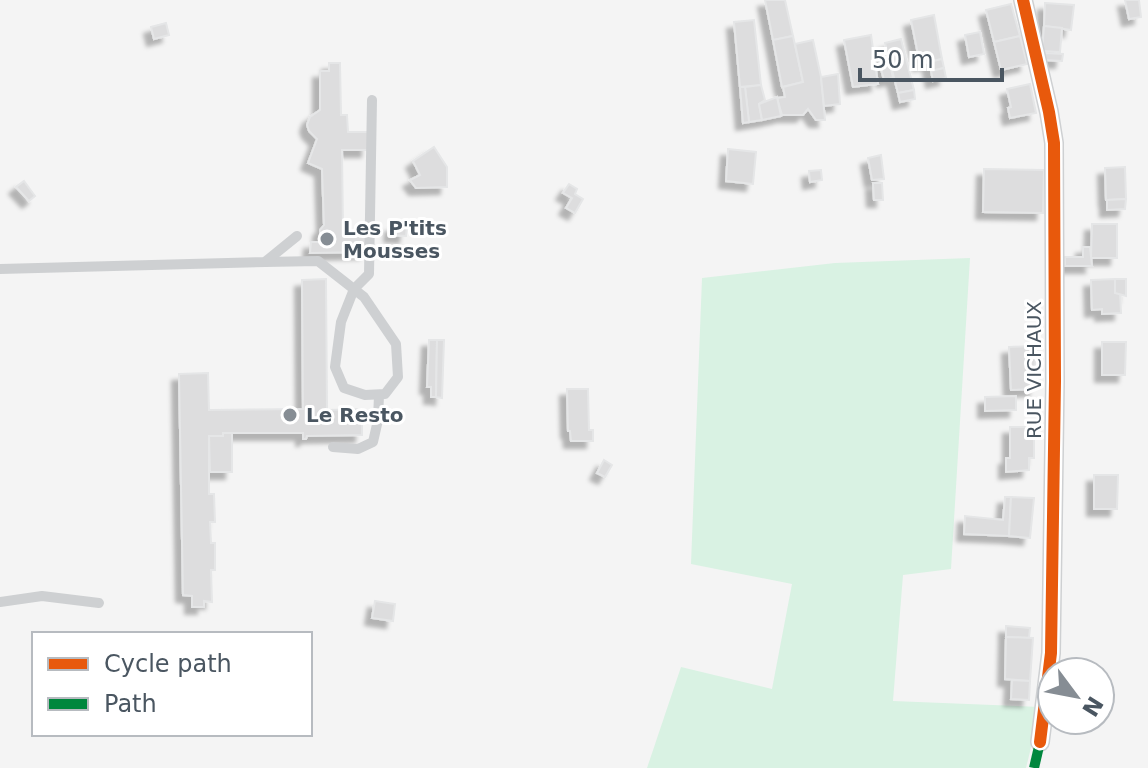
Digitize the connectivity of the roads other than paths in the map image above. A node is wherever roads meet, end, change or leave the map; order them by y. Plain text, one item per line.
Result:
1 (1023, 0) edge
2 (372, 100) dead end
3 (297, 236) dead end
4 (265, 262) junction
5 (0, 269) edge
6 (354, 289) junction
7 (379, 395) junction
8 (333, 447) dead end
9 (0, 602) edge
10 (99, 603) dead end
11 (1040, 742) dead end

1 - 11 street, RUE VICHAUX
2 - 6 lane
3 - 4 lane
4 - 5 lane
4 - 6 lane
6 - 7 lane
6 - 7 lane
7 - 8 lane
9 - 10 lane

